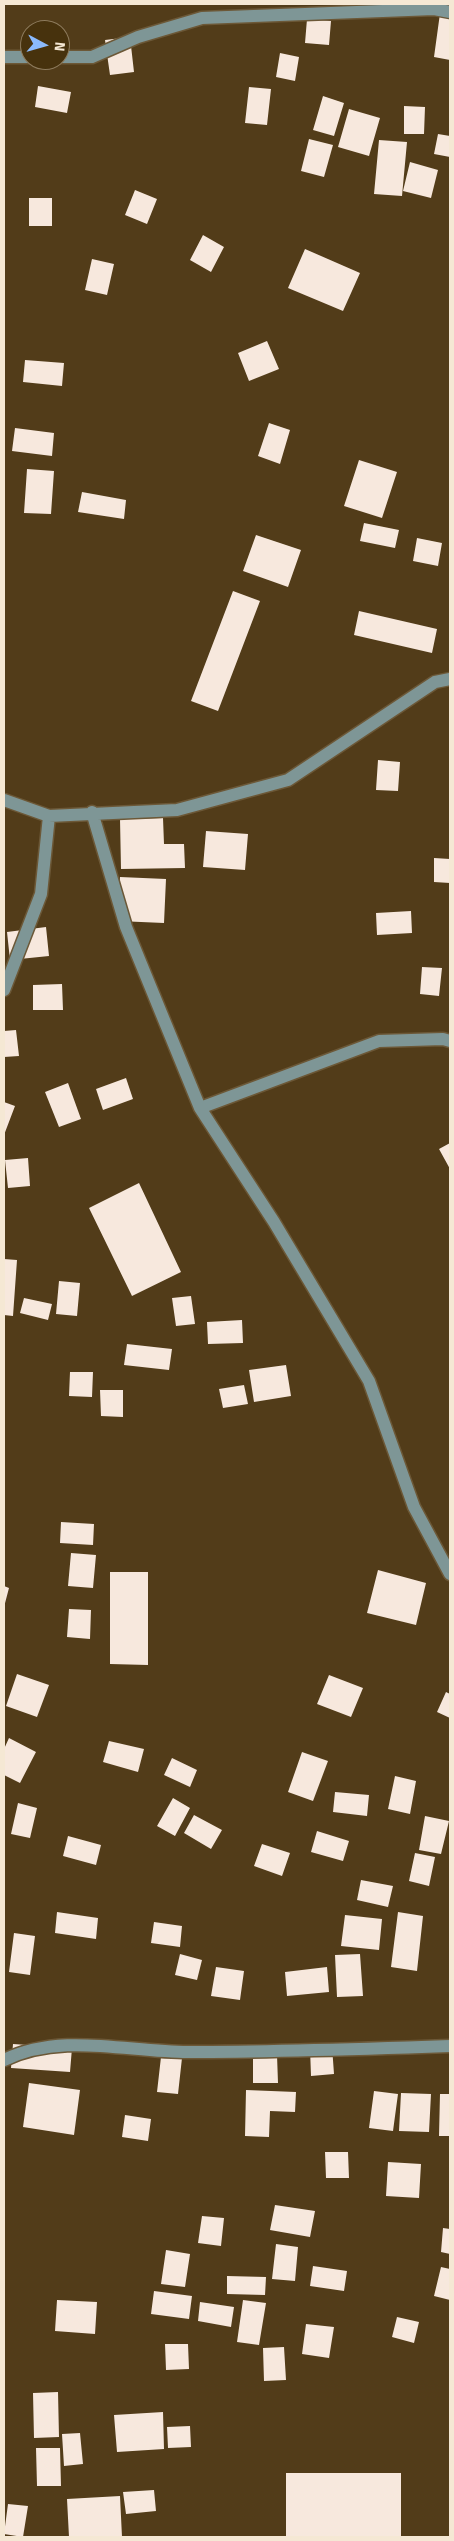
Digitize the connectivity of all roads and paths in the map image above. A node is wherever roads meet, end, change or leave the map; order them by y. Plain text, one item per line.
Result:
1 (450, 12) edge
2 (4, 57) edge
3 (20, 57) edge
4 (70, 57) edge
5 (450, 679) edge
6 (4, 800) edge
7 (92, 812) junction
8 (49, 816) junction
9 (4, 990) edge
10 (450, 1042) edge
11 (200, 1108) junction
12 (450, 1574) edge
13 (450, 2046) edge
14 (4, 2060) edge

1 - 4 street
2 - 3 street
5 - 7 street
6 - 8 street
7 - 8 street
7 - 11 street
8 - 9 street
10 - 11 street
11 - 12 street
13 - 14 street

